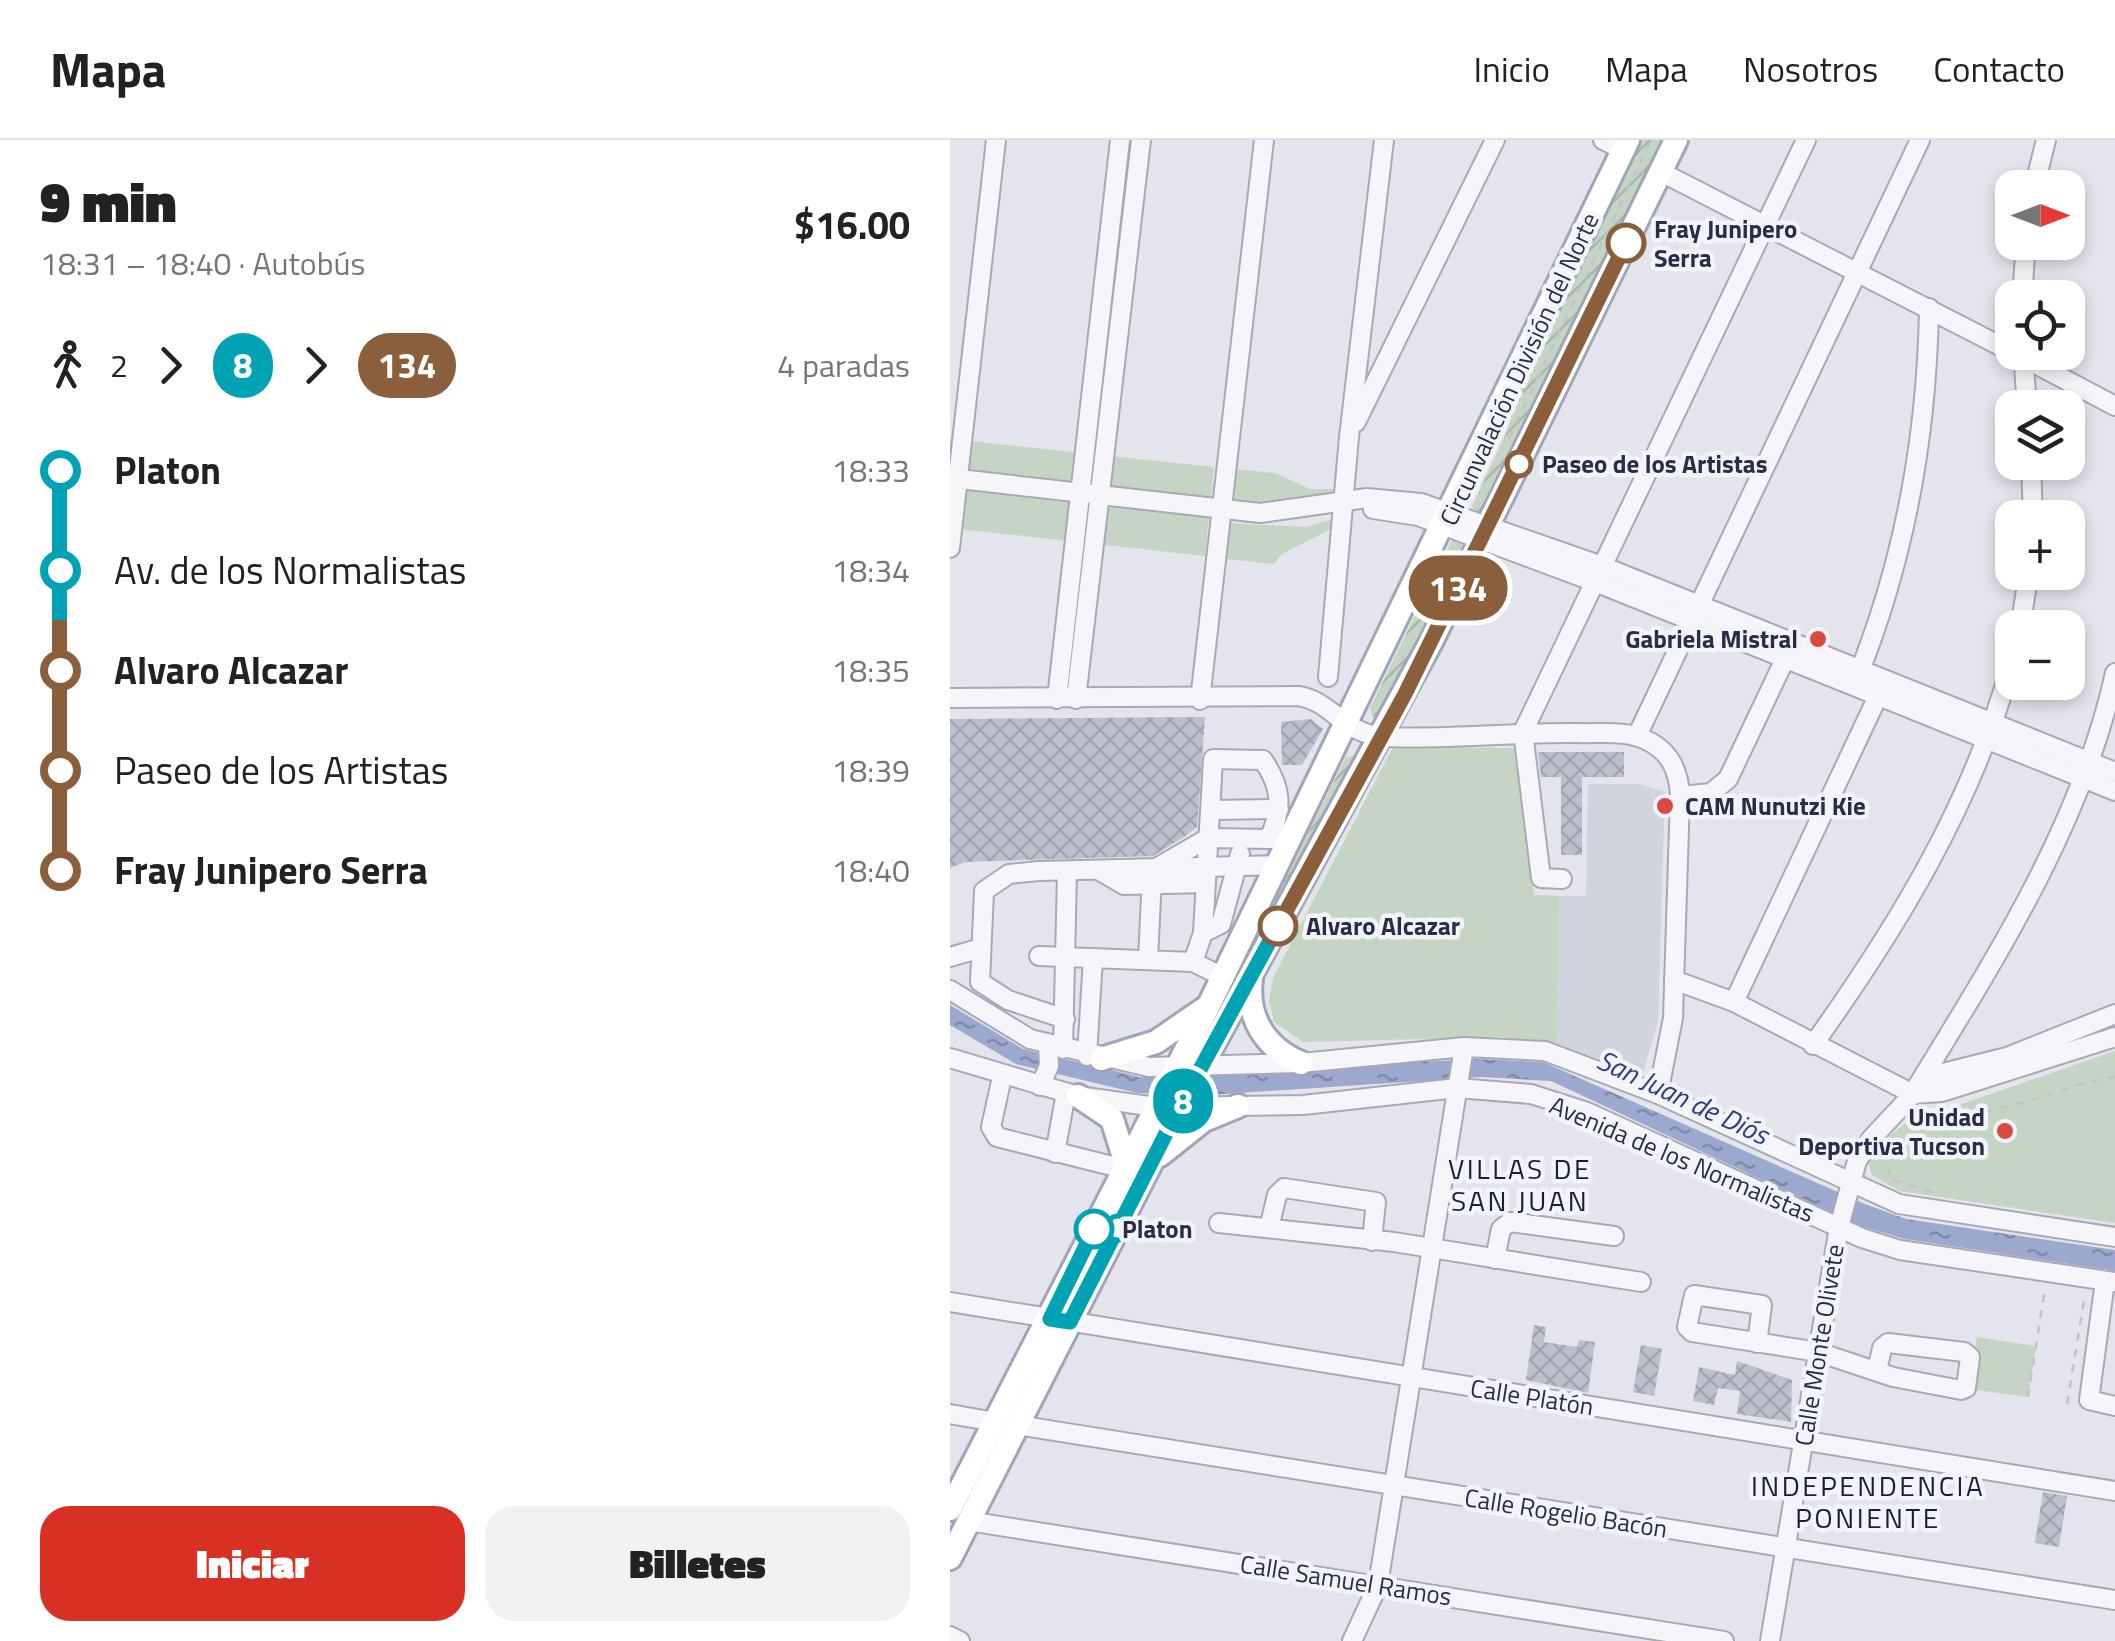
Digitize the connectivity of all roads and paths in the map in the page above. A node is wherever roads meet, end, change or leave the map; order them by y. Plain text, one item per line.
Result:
1 (996, 140) edge
2 (1120, 140) edge
3 (1142, 140) edge
4 (1264, 140) edge
5 (1384, 140) edge
6 (1495, 140) edge
7 (1651, 140) edge
8 (1676, 140) edge
9 (1806, 140) edge
10 (1920, 140) edge
11 (2046, 140) edge
12 (1618, 143) edge
13 (2038, 170) edge
14 (1661, 172) junction
15 (1765, 226) junction
16 (1857, 272) junction
17 (1929, 308) junction
18 (1995, 342) edge
19 (2048, 370) edge
20 (2115, 406) edge
21 (1349, 438) junction
22 (1510, 438) dead end
23 (954, 479) edge
24 (1091, 495) junction
25 (1342, 505) junction
26 (1222, 510) junction
27 (1448, 519) junction
28 (1485, 533) junction
29 (950, 548) edge
30 (1598, 574) junction
31 (1694, 612) junction
32 (1785, 659) junction
33 (1861, 668) junction
34 (2115, 673) edge
35 (1328, 678) dead end
36 (1854, 686) junction
37 (1878, 696) junction
38 (950, 698) edge
39 (1067, 699) junction
40 (1200, 700) junction
41 (2000, 700) edge
42 (1346, 727) junction
43 (1523, 732) junction
44 (1990, 732) junction
45 (1638, 736) junction
46 (1382, 737) junction
47 (2086, 770) junction
48 (2115, 772) edge
49 (2115, 791) edge
50 (1680, 796) junction
51 (1279, 809) junction
52 (1211, 810) junction
53 (1208, 838) junction
54 (1280, 839) junction
55 (1244, 840) junction
56 (1237, 864) junction
57 (1278, 865) junction
58 (1068, 872) junction
59 (1206, 874) junction
60 (1152, 876) junction
61 (1562, 879) dead end
62 (1203, 934) junction
63 (982, 948) junction
64 (1039, 956) dead end
65 (1065, 956) junction
66 (950, 957) edge
67 (1092, 958) junction
68 (1148, 960) junction
69 (1193, 962) junction
70 (1253, 972) junction
71 (1223, 977) junction
72 (1674, 980) junction
73 (950, 990) edge
74 (1734, 1002) junction
75 (1210, 1003) junction
76 (2112, 1017) edge
77 (1065, 1019) junction
78 (2115, 1037) edge
79 (1813, 1045) junction
80 (1054, 1048) junction
81 (1463, 1050) junction
82 (1094, 1057) junction
83 (950, 1058) edge
84 (1301, 1062) junction
85 (1189, 1068) junction
86 (1002, 1077) junction
87 (2115, 1077) edge
88 (1042, 1083) junction
89 (1457, 1085) junction
90 (1072, 1094) junction
91 (1658, 1094) junction
92 (1913, 1094) junction
93 (1169, 1105) junction
94 (1238, 1106) junction
95 (1054, 1153) junction
96 (1132, 1167) junction
97 (1849, 1187) junction
98 (1944, 1195) dead end
99 (1219, 1222) dead end
100 (1839, 1225) junction
101 (1269, 1228) junction
102 (1614, 1236) dead end
103 (2115, 1237) edge
104 (1372, 1241) junction
105 (1430, 1248) junction
106 (1495, 1258) junction
107 (2048, 1272) junction
108 (2103, 1280) edge
109 (1641, 1282) dead end
110 (950, 1302) edge
111 (1060, 1320) junction
112 (1757, 1342) dead end
113 (1818, 1352) junction
114 (2094, 1360) junction
115 (2115, 1364) edge
116 (1877, 1371) junction
117 (1410, 1378) junction
118 (2028, 1397) dead end
119 (2067, 1404) dead end
120 (2115, 1406) edge
121 (950, 1414) edge
122 (1007, 1423) junction
123 (1803, 1442) junction
124 (1393, 1485) junction
125 (2115, 1491) edge
126 (959, 1515) edge
127 (1786, 1548) junction
128 (950, 1558) edge
129 (1378, 1585) junction
130 (2115, 1600) edge
131 (950, 1636) edge
132 (960, 1641) edge
133 (1352, 1641) edge
134 (1724, 1641) edge
135 (1770, 1641) edge

1 - 23 street
2 - 24 street
3 - 24 street
4 - 26 street
5 - 21 street
6 - 21 street
7 - 22 path
8 - 14 main road, Circunvalación División del Norte
9 - 15 street
10 - 16 street
11 - 13 street
12 - 27 main road, Circunvalación División del Norte
14 - 15 street
14 - 28 main road, Circunvalación División del Norte
15 - 16 street
15 - 30 street
16 - 17 street
16 - 31 street
17 - 18 street
17 - 33 street
19 - 20 street
21 - 25 street
23 - 24 street
23 - 29 street
24 - 26 street
24 - 39 street
25 - 26 street
25 - 27 street
25 - 35 street
26 - 40 street
27 - 28 street
27 - 42 main road, Circunvalación División del Norte
28 - 30 street
28 - 46 main road, Circunvalación División del Norte
30 - 31 street
30 - 43 street
31 - 32 street
31 - 33 street
31 - 45 street
32 - 36 street
32 - 50 street
33 - 36 street
33 - 44 street
34 - 47 street
36 - 37 street
37 - 44 street
37 - 74 street
38 - 39 street
39 - 40 street
40 - 42 street
41 - 44 street
42 - 46 street
42 - 54 main road, Circunvalación División del Norte
43 - 45 street
43 - 46 street
43 - 61 street
44 - 47 street
44 - 79 street
45 - 50 street
46 - 70 main road, Circunvalación División del Norte
47 - 48 street
47 - 49 street
47 - 92 street
50 - 72 street
51 - 52 street
51 - 52 street
51 - 54 street
52 - 53 street
53 - 55 street
53 - 59 street
53 - 60 street
54 - 55 street
54 - 57 main road, Circunvalación División del Norte
55 - 56 street
56 - 57 street
56 - 59 street
56 - 62 street
57 - 71 main road, Circunvalación División del Norte
58 - 60 street
58 - 63 street
58 - 65 street
59 - 60 street
59 - 62 street
60 - 68 street
62 - 69 street
63 - 66 street
63 - 77 street
64 - 65 street
65 - 67 street
65 - 77 street
67 - 68 street
67 - 82 street
68 - 69 street
69 - 71 street
70 - 84 main road
70 - 85 main road, Circunvalación División del Norte
71 - 75 main road, Circunvalación División del Norte
72 - 74 street
72 - 91 street
73 - 80 street, Avenida de los Normalistas
74 - 79 street
75 - 82 main road
75 - 85 main road, Circunvalación División del Norte
76 - 92 street
77 - 80 street
78 - 92 street
79 - 92 street
80 - 82 street, Avenida de los Normalistas
80 - 88 street
81 - 84 street, Avenida de los Normalistas
81 - 89 street
81 - 91 street, Avenida de los Normalistas
82 - 85 street, Avenida de los Normalistas
83 - 86 street, Avenida de los Normalistas
84 - 85 street, Avenida de los Normalistas
85 - 93 main road, Circunvalación División del Norte
86 - 88 street, Avenida de los Normalistas
86 - 95 street
87 - 98 path
88 - 90 street, Avenida de los Normalistas
89 - 94 street, Avenida de los Normalistas
89 - 100 street, Avenida de los Normalistas
89 - 105 street
90 - 93 street, Avenida de los Normalistas
90 - 95 street
90 - 96 main road
91 - 97 street, Avenida de los Normalistas
92 - 97 street, Calle Monte Olivete
93 - 94 street, Avenida de los Normalistas
93 - 96 main road, Circunvalación División del Norte
94 - 96 main road
95 - 96 street
96 - 111 main road, Circunvalación División del Norte
97 - 100 street, Calle Monte Olivete
97 - 103 street, Avenida de los Normalistas
99 - 101 street
100 - 107 street, Avenida de los Normalistas
100 - 113 street, Calle Monte Olivete
101 - 104 street
101 - 104 street
102 - 106 street
104 - 105 street
105 - 106 street
105 - 117 street
106 - 109 street
107 - 108 street, Avenida de los Normalistas
107 - 118 path
108 - 114 street
108 - 119 path
110 - 111 street, Calle Platón
111 - 117 street, Calle Platón
111 - 122 main road, Circunvalación División del Norte
112 - 113 street
113 - 116 street
113 - 123 street, Calle Monte Olivete
114 - 115 street
114 - 120 street
116 - 116 street
117 - 123 street, Calle Platón
117 - 124 street
121 - 122 street, Calle Rogelio Bacón
122 - 124 street, Calle Rogelio Bacón
122 - 126 main road, Circunvalación División del Norte
123 - 125 street, Calle Platón
123 - 127 street, Calle Monte Olivete
124 - 127 street, Calle Rogelio Bacón
124 - 129 street
126 - 128 main road, Circunvalación División del Norte
126 - 129 street, Calle Samuel Ramos
127 - 130 street, Calle Rogelio Bacón
127 - 135 street, Calle Monte Olivete
129 - 133 street
129 - 134 street, Calle Samuel Ramos
131 - 132 street

